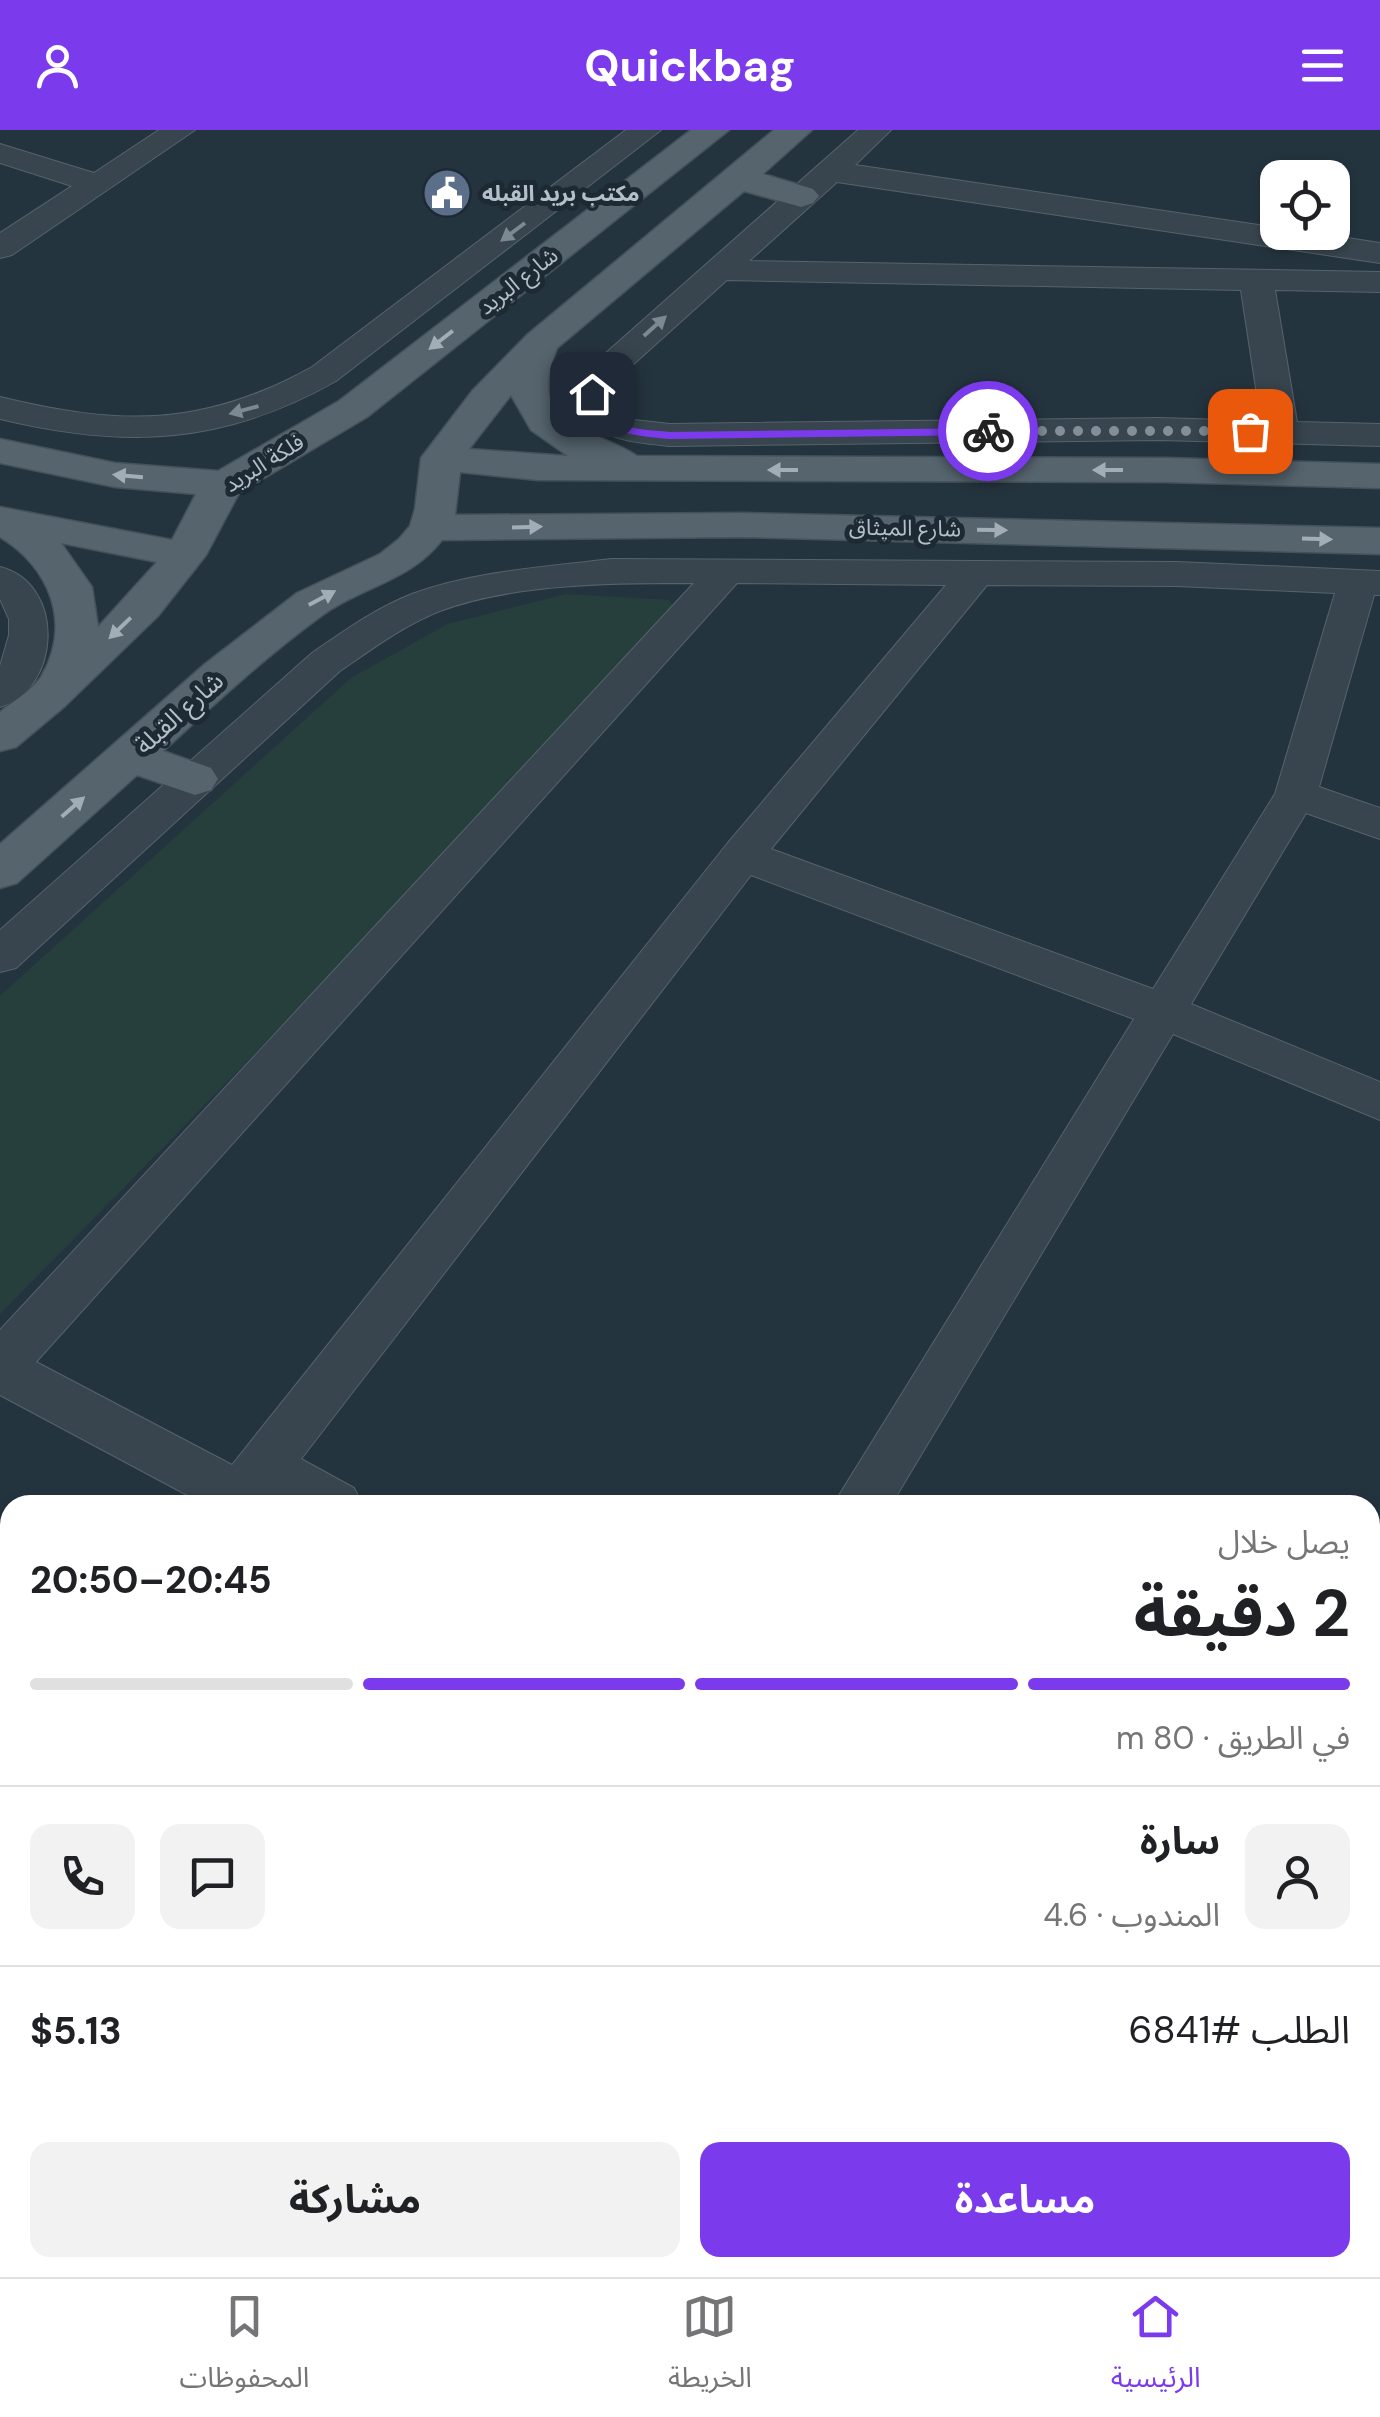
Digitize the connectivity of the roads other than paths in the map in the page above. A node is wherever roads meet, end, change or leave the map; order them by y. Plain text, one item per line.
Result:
1 (180, 130) edge
2 (712, 130) edge
3 (795, 130) edge
4 (876, 130) edge
5 (640, 135) edge
6 (0, 153) edge
7 (682, 154) junction
8 (829, 171) junction
9 (738, 178) junction
10 (97, 184) junction
11 (801, 196) junction
12 (0, 248) edge
13 (1380, 253) edge
14 (718, 270) junction
15 (1256, 279) junction
16 (1380, 282) edge
17 (540, 343) junction
18 (0, 408) edge
19 (322, 429) joint
20 (1159, 429) junction
21 (1281, 432) junction
22 (1380, 435) edge
23 (0, 451) edge
24 (441, 458) junction
25 (658, 470) junction
26 (1166, 470) junction
27 (1380, 476) edge
28 (226, 484) junction
29 (0, 518) edge
30 (430, 528) junction
31 (1380, 541) edge
32 (1176, 553) junction
33 (185, 556) junction
34 (727, 571) junction
35 (977, 572) junction
36 (0, 579) edge
37 (1369, 583) edge
38 (60, 686) junction
39 (0, 694) edge
40 (0, 736) edge
41 (131, 756) junction
42 (195, 779) junction
43 (1296, 794) junction
44 (1380, 824) edge
45 (742, 856) junction
46 (0, 871) edge
47 (0, 956) edge
48 (1163, 1011) junction
49 (1380, 1102) edge
50 (0, 1368) edge
51 (264, 1466) junction
52 (238, 1495) edge
53 (241, 1495) edge
54 (316, 1495) edge
55 (867, 1495) edge

1 - 10 street
2 - 7 main road, شارع البريد
3 - 9 main road
4 - 8 street
5 - 7 main road
5 -> 18 street
6 - 10 street
7 -> 19 main road, شارع البريد
8 - 11 street
8 - 13 street
9 - 11 main road
9 - 17 main road
10 - 12 street
11 - 14 street
14 - 15 street
20 -> 14 street
15 - 16 street
15 - 21 street
17 - 24 main road
17 - 25 main road
19 - 28 main road, فلكة البريد
20 - 21 street
20 - 26 main road
21 - 22 street
28 -> 23 main road
24 - 25 main road
24 - 30 main road
26 -> 25 main road
26 - 27 main road
28 - 33 main road, فلكة البريد
29 - 33 main road
29 - 38 main road
30 -> 32 main road, شارع الميثاق
41 -> 30 main road, شارع القبلة
32 -> 31 main road, شارع الميثاق
32 - 35 street
32 - 37 street
33 -> 38 main road
34 - 35 street
34 - 42 street
34 - 50 street
35 - 45 street
36 - 39 street
37 - 43 street
38 - 40 main road
41 - 42 main road
46 -> 41 main road, شارع القبلة
42 - 47 street
43 - 44 street
43 - 48 street
45 - 48 street
45 - 51 street
48 - 49 street
48 - 55 street
50 - 52 street
51 - 53 street
51 - 54 street

